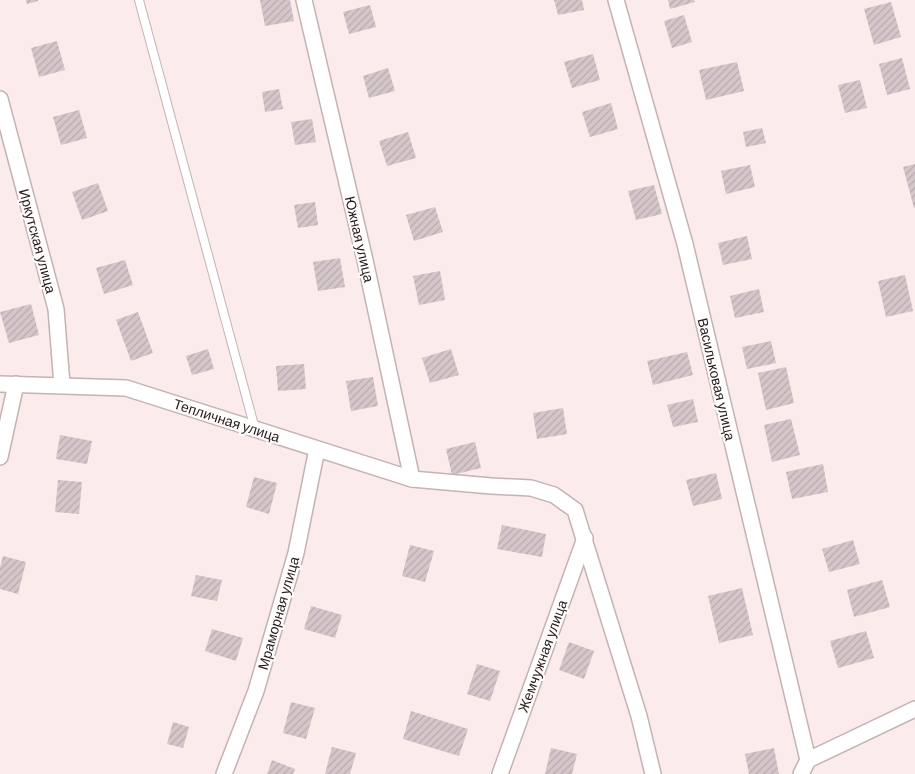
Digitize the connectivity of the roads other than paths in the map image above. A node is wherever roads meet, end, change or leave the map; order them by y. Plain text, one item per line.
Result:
1 (138, 0) edge
2 (304, 0) edge
3 (616, 0) edge
4 (0, 99) edge
5 (0, 384) edge
6 (16, 384) junction
7 (62, 385) junction
8 (255, 429) junction
9 (317, 449) junction
10 (0, 457) edge
11 (412, 479) junction
12 (585, 538) junction
13 (915, 708) edge
14 (808, 760) junction
15 (224, 774) edge
16 (500, 774) edge
17 (653, 774) edge
18 (801, 774) edge

1 - 8 lane
2 - 11 street, Южная улица
3 - 14 street, Васильковая улица
4 - 7 street, Иркутская улица
5 - 6 street, Тепличная улица
6 - 7 street, Тепличная улица
6 - 10 street
7 - 8 street, Тепличная улица
8 - 9 street, Тепличная улица
9 - 11 street, Тепличная улица
9 - 15 street, Мраморная улица
11 - 12 street, Тепличная улица
12 - 16 street, Жемчужная улица
12 - 17 street, Тепличная улица
13 - 14 street
14 - 18 street

